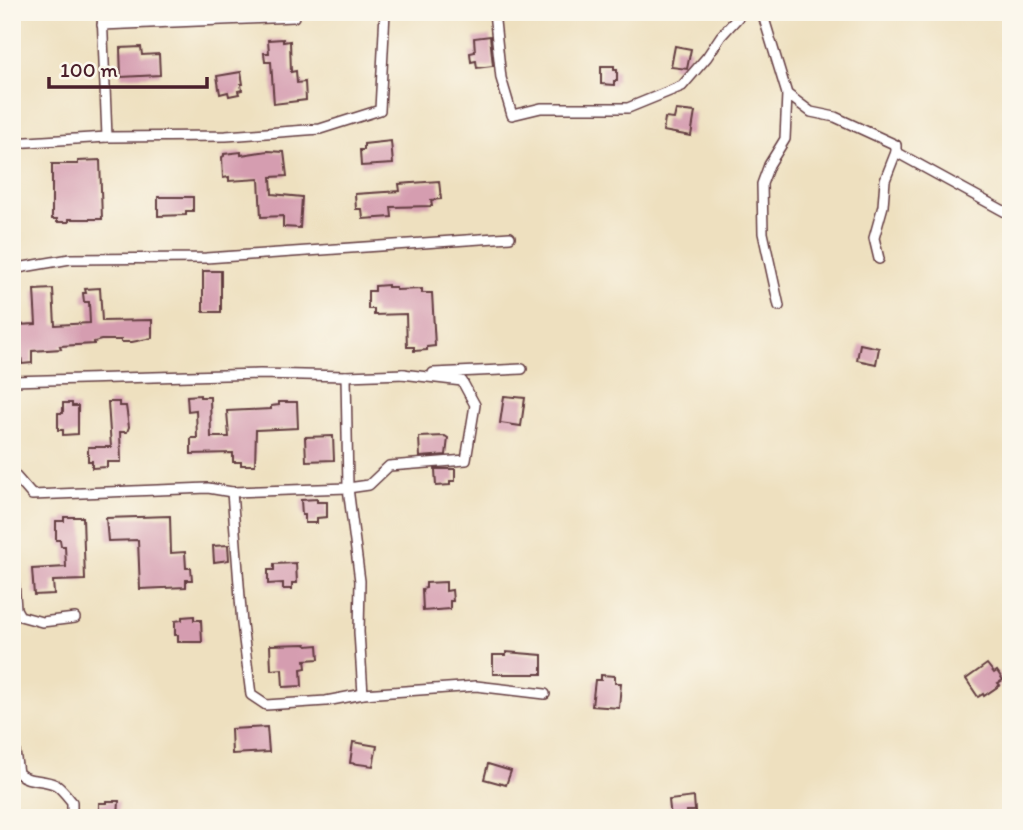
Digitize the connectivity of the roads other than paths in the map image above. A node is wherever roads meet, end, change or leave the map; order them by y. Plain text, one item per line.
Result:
1 (102, 12) edge
2 (385, 12) edge
3 (494, 12) edge
4 (743, 12) edge
5 (762, 12) edge
6 (180, 17) edge
7 (294, 17) dead end
8 (102, 26) junction
9 (786, 94) junction
10 (107, 137) junction
11 (12, 143) edge
12 (897, 152) junction
13 (1011, 215) edge
14 (510, 237) dead end
15 (879, 259) dead end
16 (12, 269) edge
17 (779, 306) dead end
18 (522, 369) dead end
19 (402, 374) junction
20 (346, 376) junction
21 (12, 382) edge
22 (12, 472) edge
23 (348, 488) junction
24 (232, 492) junction
25 (12, 552) edge
26 (75, 618) dead end
27 (12, 681) edge
28 (363, 694) junction
29 (545, 694) dead end
30 (12, 705) edge
31 (12, 730) edge
32 (72, 818) edge

1 - 8 street
2 - 10 street
3 - 4 street
5 - 9 street
6 - 7 street
6 - 8 street
8 - 10 street
9 - 12 street
9 - 17 street
10 - 11 street
12 - 13 street
12 - 15 street
14 - 16 street
18 - 19 street
19 - 20 street
19 - 23 street
20 - 21 street
20 - 23 street
22 - 24 street
23 - 24 street
23 - 28 street
24 - 28 street
25 - 26 street
27 - 30 street
28 - 29 street
31 - 32 street

